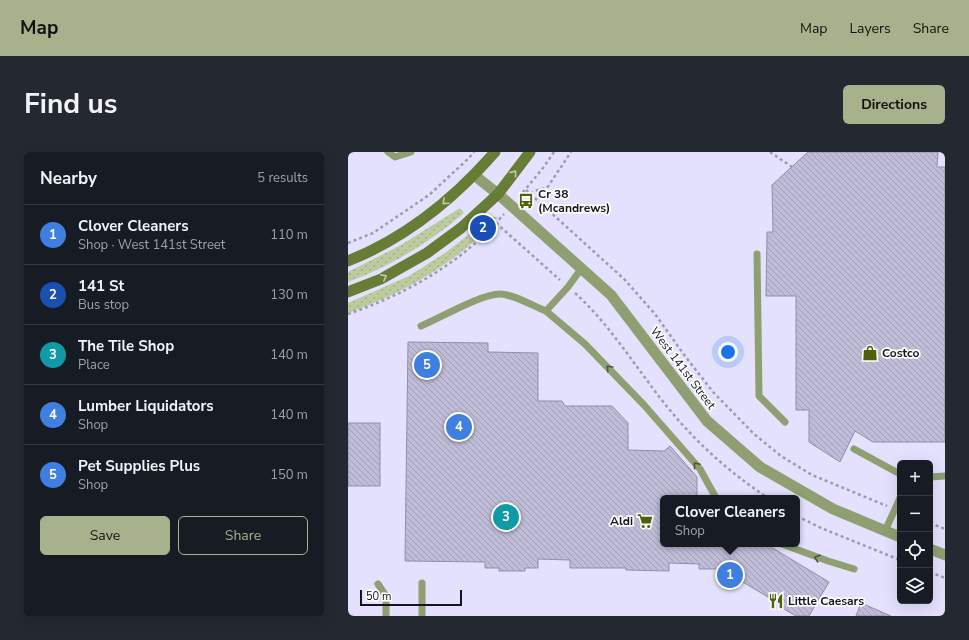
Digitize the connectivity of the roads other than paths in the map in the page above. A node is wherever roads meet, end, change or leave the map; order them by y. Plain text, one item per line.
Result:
1 (388, 152) edge
2 (411, 152) edge
3 (494, 152) edge
4 (530, 152) edge
5 (474, 176) junction
6 (498, 194) junction
7 (757, 254) dead end
8 (348, 260) edge
9 (581, 269) junction
10 (348, 292) edge
11 (546, 311) junction
12 (421, 326) dead end
13 (785, 422) dead end
14 (854, 449) dead end
15 (897, 472) edge
16 (945, 476) edge
17 (933, 477) edge
18 (714, 495) edge
19 (897, 505) edge
20 (885, 531) junction
21 (897, 536) edge
22 (790, 547) edge
23 (933, 550) edge
24 (945, 555) edge
25 (854, 569) dead end
26 (422, 583) dead end
27 (378, 584) dead end
28 (386, 616) edge
29 (422, 616) edge

1 - 2 lane
3 - 5 main road
6 -> 4 main road
5 - 6 street, West 141st Street
5 -> 8 main road
6 - 9 street, West 141st Street
10 -> 6 main road
7 - 13 lane
9 - 11 lane
9 - 20 street, West 141st Street
11 - 12 lane
18 -> 11 lane
14 - 15 lane
16 - 17 lane
19 - 20 lane
20 - 21 street, West 141st Street
25 -> 22 lane
23 - 24 street
26 - 29 lane
27 - 28 lane

